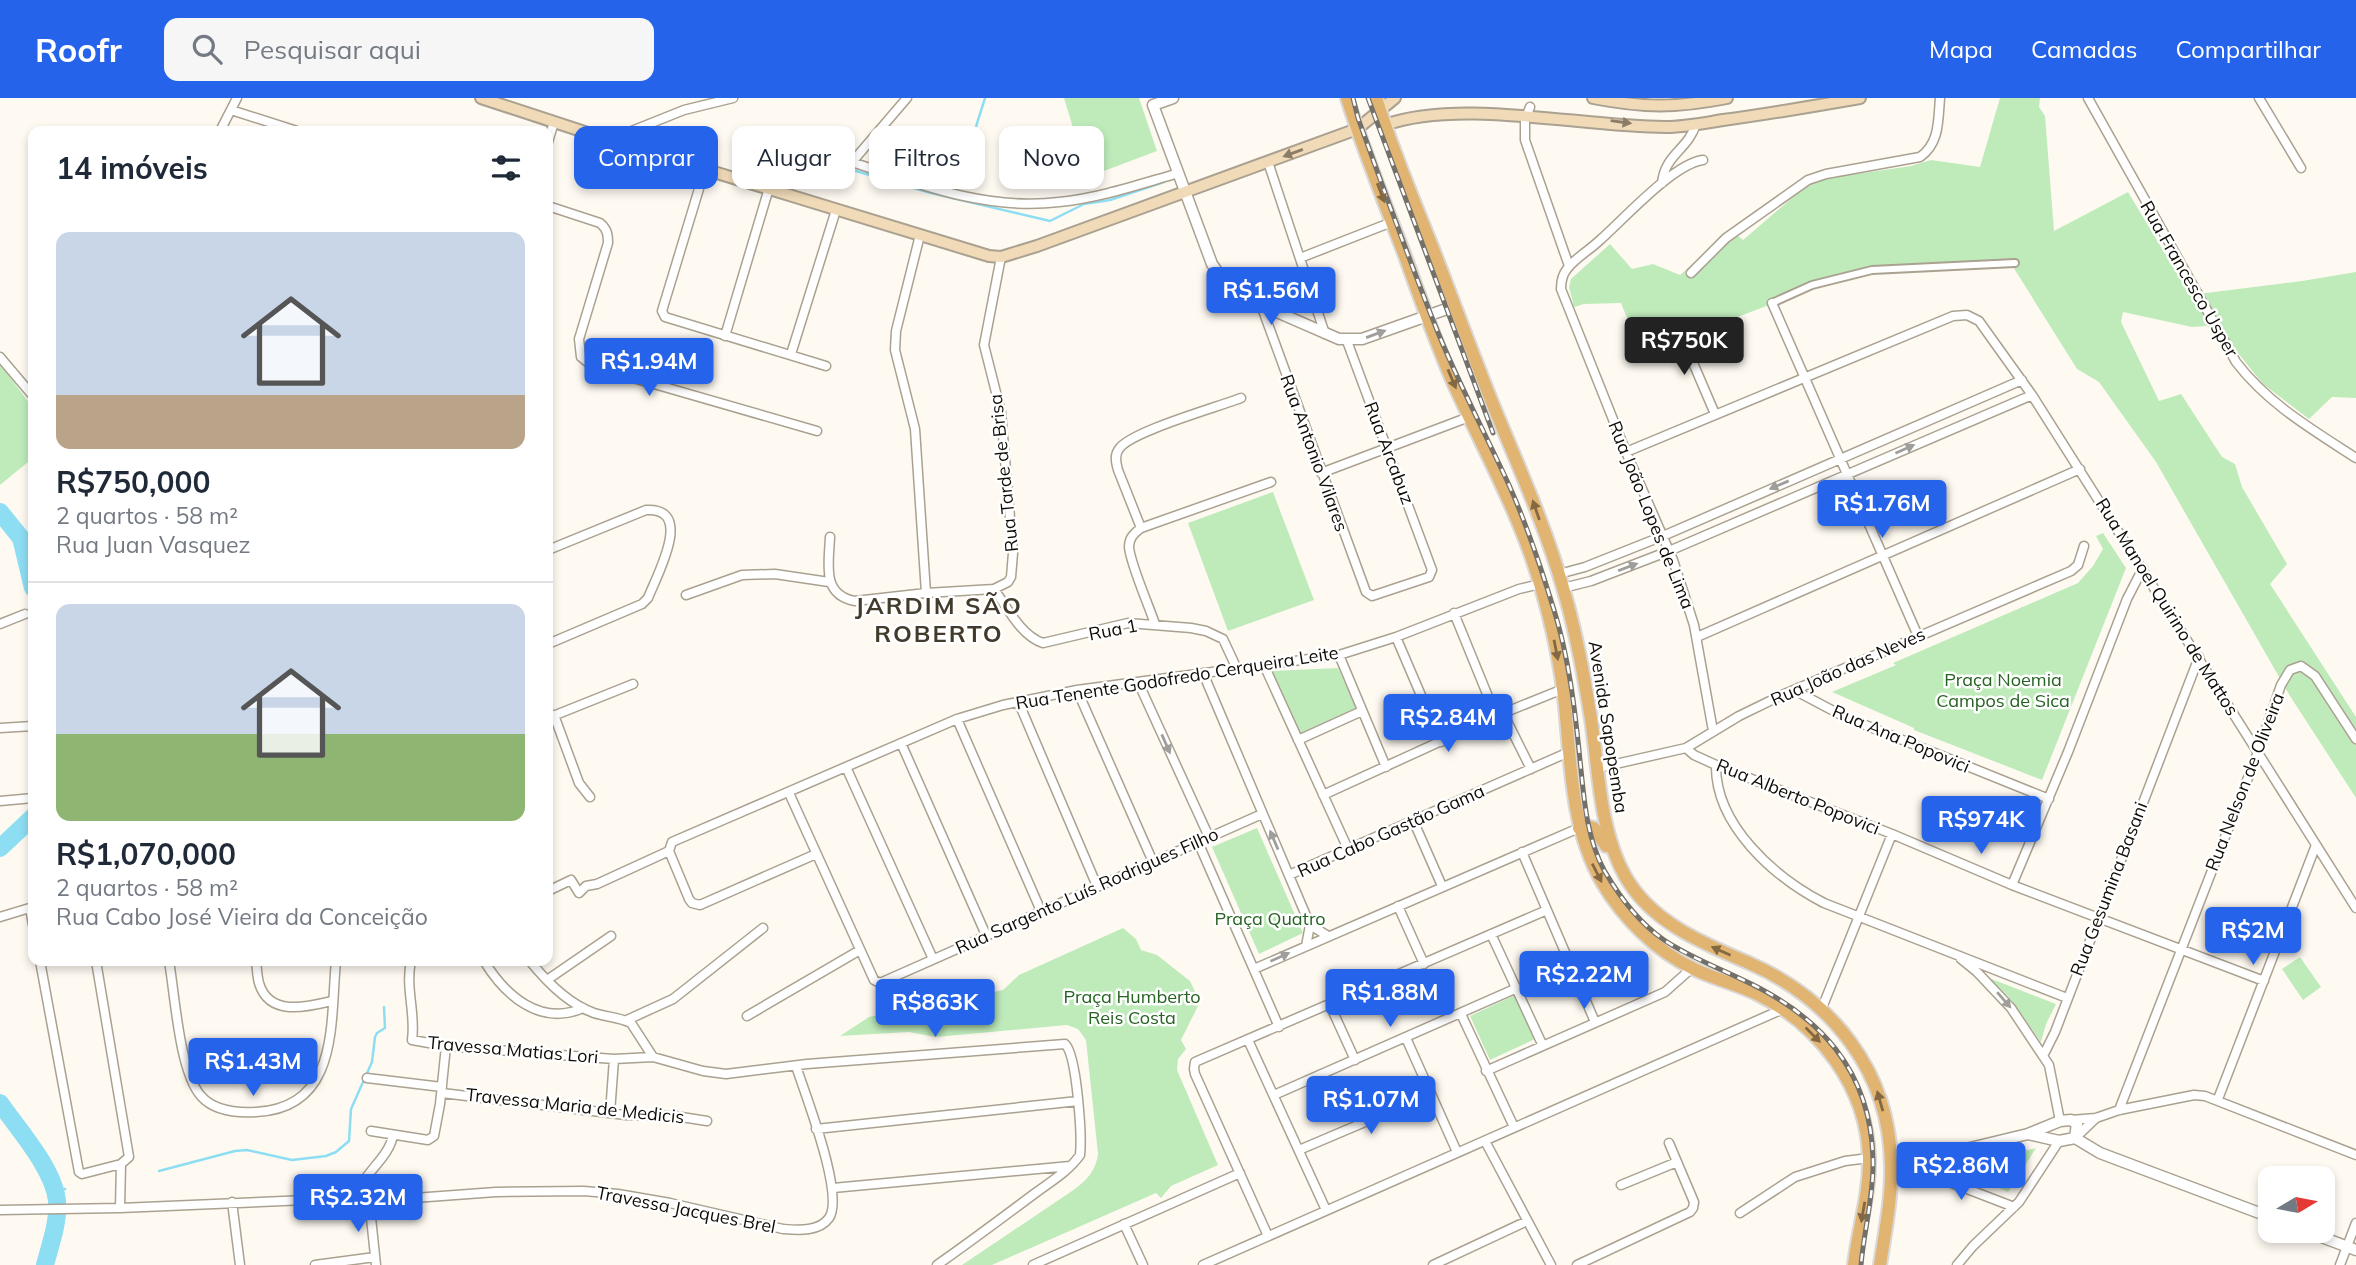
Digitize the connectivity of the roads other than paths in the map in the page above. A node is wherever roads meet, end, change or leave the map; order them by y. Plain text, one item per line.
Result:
1 (237, 98) edge
2 (481, 98) edge
3 (733, 98) edge
4 (907, 98) edge
5 (1172, 98) edge
6 (1347, 98) edge
7 (1395, 98) edge
8 (1593, 98) edge
9 (1727, 98) edge
10 (1860, 98) edge
11 (1940, 98) edge
12 (2088, 98) edge
13 (2259, 98) edge
14 (502, 101) edge
15 (1152, 101) edge
16 (1459, 102) dead end
17 (1483, 102) dead end
18 (1378, 104) edge
19 (1530, 107) junction
20 (230, 110) junction
21 (554, 122) junction
22 (1696, 124) junction
23 (1385, 125) junction
24 (222, 126) edge
25 (281, 126) edge
26 (553, 126) edge
27 (644, 126) edge
28 (574, 129) edge
29 (1357, 130) junction
30 (855, 159) edge
31 (1703, 160) dead end
32 (855, 162) edge
33 (1268, 162) junction
34 (2301, 168) dead end
35 (1179, 173) junction
36 (1662, 183) junction
37 (699, 189) edge
38 (769, 189) edge
39 (772, 189) edge
40 (1186, 192) junction
41 (553, 208) edge
42 (836, 210) junction
43 (1391, 222) junction
44 (920, 235) junction
45 (1001, 257) junction
46 (1300, 258) junction
47 (2015, 263) dead end
48 (1569, 266) junction
49 (1691, 273) dead end
50 (1772, 303) joint
51 (1261, 305) junction
52 (1455, 306) junction
53 (1427, 316) junction
54 (1679, 330) dead end
55 (1325, 334) junction
56 (725, 336) junction
57 (1347, 341) junction
58 (791, 354) junction
59 (0, 357) edge
60 (826, 366) dead end
61 (1805, 376) junction
62 (2022, 380) junction
63 (28, 390) edge
64 (2032, 395) junction
65 (1241, 398) dead end
66 (1715, 414) junction
67 (1469, 418) junction
68 (817, 431) dead end
69 (1388, 448) junction
70 (1626, 452) junction
71 (2356, 458) edge
72 (1839, 459) junction
73 (2080, 469) junction
74 (1321, 473) junction
75 (1847, 474) junction
76 (1271, 482) dead end
77 (1140, 528) junction
78 (1662, 536) junction
79 (830, 537) dead end
80 (2084, 546) dead end
81 (553, 548) edge
82 (1669, 551) junction
83 (1883, 555) junction
84 (2143, 568) junction
85 (1559, 575) junction
86 (829, 582) junction
87 (1540, 584) junction
88 (1563, 588) junction
89 (994, 589) junction
90 (926, 593) junction
91 (686, 595) dead end
92 (1373, 596) joint
93 (1454, 613) junction
94 (25, 614) dead end
95 (0, 624) edge
96 (1155, 624) junction
97 (1918, 636) junction
98 (1396, 637) junction
99 (1696, 637) junction
100 (553, 642) edge
101 (1339, 655) junction
102 (2199, 657) junction
103 (1264, 665) junction
104 (1237, 669) junction
105 (1203, 673) junction
106 (1138, 682) junction
107 (633, 684) dead end
108 (1563, 689) junction
109 (1077, 690) junction
110 (1794, 691) junction
111 (1018, 701) junction
112 (1362, 711) junction
113 (553, 716) edge
114 (1496, 716) junction
115 (957, 719) junction
116 (553, 722) edge
117 (28, 726) edge
118 (0, 728) edge
119 (1713, 731) junction
120 (2356, 739) edge
121 (1298, 740) junction
122 (1441, 742) junction
123 (901, 743) junction
124 (1686, 748) junction
125 (1569, 752) junction
126 (2258, 752) junction
127 (1716, 765) junction
128 (846, 767) junction
129 (1386, 767) junction
130 (1598, 768) junction
131 (1531, 769) junction
132 (789, 793) junction
133 (1324, 795) junction
134 (590, 797) dead end
135 (28, 799) edge
136 (2049, 799) junction
137 (0, 801) edge
138 (1262, 814) junction
139 (1413, 820) junction
140 (1579, 828) junction
141 (1892, 834) junction
142 (1209, 837) junction
143 (1198, 842) junction
144 (2316, 845) junction
145 (1349, 849) junction
146 (668, 851) junction
147 (1522, 852) junction
148 (816, 854) junction
149 (1615, 856) junction
150 (1153, 862) junction
151 (1289, 875) junction
152 (2012, 885) junction
153 (1097, 886) junction
154 (1442, 887) junction
155 (553, 889) edge
156 (1398, 906) junction
157 (28, 908) edge
158 (2356, 908) edge
159 (1547, 910) junction
160 (1041, 911) junction
161 (0, 916) edge
162 (1859, 917) junction
163 (2097, 917) junction
164 (1310, 925) junction
165 (763, 928) dead end
166 (1491, 934) junction
167 (986, 935) junction
168 (611, 936) dead end
169 (1328, 936) junction
170 (1306, 946) junction
171 (2181, 948) junction
172 (860, 950) junction
173 (1955, 953) junction
174 (933, 960) junction
175 (1424, 964) junction
176 (41, 966) edge
177 (97, 966) edge
178 (170, 966) edge
179 (257, 966) edge
180 (335, 966) edge
181 (411, 966) edge
182 (488, 966) edge
183 (535, 966) edge
184 (1254, 968) junction
185 (1692, 968) junction
186 (547, 979) junction
187 (2264, 981) junction
188 (1517, 988) junction
189 (2067, 998) junction
190 (332, 1000) junction
191 (1331, 1005) junction
192 (583, 1008) junction
193 (1822, 1008) junction
194 (1783, 1009) junction
195 (1461, 1014) junction
196 (747, 1016) dead end
197 (627, 1020) junction
198 (1595, 1022) junction
199 (1279, 1027) junction
200 (1406, 1038) junction
201 (1248, 1040) junction
202 (1542, 1044) junction
203 (446, 1046) junction
204 (2043, 1056) junction
205 (653, 1057) junction
206 (614, 1059) junction
207 (1355, 1060) junction
208 (796, 1066) junction
209 (1486, 1071) junction
210 (367, 1078) dead end
211 (442, 1090) junction
212 (1431, 1094) junction
213 (1274, 1095) junction
214 (2218, 1099) junction
215 (1078, 1101) junction
216 (2119, 1110) junction
217 (610, 1113) junction
218 (2096, 1118) junction
219 (707, 1121) dead end
220 (2065, 1121) junction
221 (1514, 1127) junction
222 (816, 1129) junction
223 (371, 1131) dead end
224 (2028, 1134) junction
225 (393, 1135) junction
226 (2075, 1138) junction
227 (1485, 1140) junction
228 (2059, 1142) junction
229 (1669, 1143) dead end
230 (1299, 1150) junction
231 (1457, 1152) junction
232 (1868, 1152) junction
233 (1891, 1152) junction
234 (1945, 1154) junction
235 (2356, 1155) edge
236 (1677, 1162) junction
237 (121, 1164) junction
238 (1070, 1166) junction
239 (1891, 1168) junction
240 (1918, 1170) junction
241 (1240, 1173) junction
242 (1621, 1185) dead end
243 (833, 1188) junction
244 (356, 1198) junction
245 (369, 1199) junction
246 (232, 1202) junction
247 (2014, 1207) junction
248 (120, 1208) junction
249 (0, 1210) edge
250 (1326, 1210) junction
251 (2258, 1212) edge
252 (1740, 1213) dead end
253 (1527, 1221) junction
254 (2356, 1223) edge
255 (1124, 1224) junction
256 (1268, 1236) junction
257 (2351, 1249) edge
258 (375, 1261) edge
259 (240, 1265) edge
260 (315, 1265) edge
261 (937, 1265) edge
262 (1033, 1265) edge
263 (1143, 1265) edge
264 (1203, 1265) edge
265 (1433, 1265) edge
266 (1551, 1265) edge
267 (1577, 1265) edge
268 (1854, 1265) edge
269 (1880, 1265) edge
270 (1957, 1265) edge
271 (2340, 1265) edge

1 - 20 street
2 - 14 main road
3 - 27 street
4 - 30 street
5 - 15 street
6 - 29 main road
7 - 18 main road
8 - 9 main road
10 - 22 main road
11 - 49 street
12 - 71 street, Rua Francesco Usper
13 - 34 street
14 - 21 main road
15 - 35 street
16 - 23 main road
17 - 19 main road
18 - 23 main road, Avenida Sapopemba
18 - 29 main road
19 -> 22 main road
19 - 48 street, Rua João Lopes de Lima
20 - 24 street
20 - 25 street
21 - 26 street
21 - 28 main road
22 - 36 street
23 - 52 main road, Avenida Sapopemba
29 -> 33 main road
29 -> 43 main road
31 - 36 street
32 - 35 street
33 - 40 main road
33 - 46 street
35 - 40 street
36 - 48 street
37 - 56 street
38 - 56 street
39 - 42 main road
40 - 45 main road
40 - 51 street
41 - 68 street
42 - 44 main road
42 - 58 street
43 - 46 street
43 - 53 main road
44 - 45 main road
44 - 90 street
45 - 89 street, Rua Tarde de Brisa
46 - 55 street
47 - 50 street
48 - 70 street, Rua João Lopes de Lima
50 - 61 street
51 - 55 street
51 - 74 street, Rua Antonio Vilares
52 - 53 street
85 -> 52 main road, Avenida Sapopemba
57 -> 53 street
53 -> 67 main road
54 - 66 street
55 - 57 street
56 - 58 street
57 - 69 street, Rua Arcabuz
58 - 60 street
59 - 63 street
61 - 62 street, Rua Manoel Quirino de Mattos
61 - 66 street
61 - 72 street
62 - 64 street, Rua Manoel Quirino de Mattos
62 - 72 street
64 - 73 street, Rua Manoel Quirino de Mattos
75 -> 64 street
65 - 77 street
66 - 70 street
67 - 69 street
67 - 87 main road
69 - 74 street
69 - 92 street, Rua Arcabuz
70 - 78 street, Rua João Lopes de Lima
72 - 75 street
72 -> 78 street
73 - 83 street
73 - 84 street, Rua Manoel Quirino de Mattos
74 - 92 street, Rua Antonio Vilares
75 - 82 street
75 - 83 street
76 - 77 street
77 - 96 street
78 - 82 street, Rua João Lopes de Lima
78 - 85 street
79 - 86 street
80 - 97 street, Rua João das Neves
81 - 100 street
88 -> 82 street
82 - 99 street, Rua João Lopes de Lima
83 - 97 street
83 - 99 street
84 - 102 street, Rua Manoel Quirino de Mattos
84 - 136 street
85 - 87 main road
85 - 88 main road, Avenida Sapopemba
86 - 90 street
86 - 91 street
87 - 88 main road
87 - 93 street, Rua Tenente Godofredo Cerqueira Leite
87 -> 108 main road
88 - 130 main road, Avenida Sapopemba
89 - 90 street
89 - 96 street, Rua 1
93 - 98 street, Rua Tenente Godofredo Cerqueira Leite
93 - 114 street
94 - 95 street
96 - 104 street, Rua 1
97 - 110 street, Rua João das Neves
98 - 101 street, Rua Tenente Godofredo Cerqueira Leite
98 - 122 street
99 - 119 street, Rua João Lopes de Lima
101 - 103 street, Rua Tenente Godofredo Cerqueira Leite
101 - 112 street
102 - 126 street, Rua Manoel Quirino de Mattos
102 - 163 street, Rua Gesumina Basani
103 - 104 street, Rua Tenente Godofredo Cerqueira Leite
103 - 121 street
104 - 105 street, Rua Tenente Godofredo Cerqueira Leite
105 - 106 street, Rua Tenente Godofredo Cerqueira Leite
105 - 138 street
106 - 109 street, Rua Tenente Godofredo Cerqueira Leite
106 -> 142 street
107 - 113 street
108 - 114 street
108 - 125 main road
109 - 111 street, Rua Tenente Godofredo Cerqueira Leite
109 - 150 street
110 - 119 street, Rua João das Neves
110 - 136 street, Rua Ana Popovici
111 - 115 street, Rua Tenente Godofredo Cerqueira Leite
111 - 153 street
112 - 121 street
112 - 129 street
114 - 122 street
114 - 131 street
115 - 123 street, Rua Tenente Godofredo Cerqueira Leite
115 - 160 street
116 - 134 street
117 - 118 street
119 - 124 street, Rua João das Neves
120 - 126 street, Rua Nelson de Oliveira
121 - 133 street
122 - 129 street
123 - 128 street, Rua Tenente Godofredo Cerqueira Leite
123 - 167 street
124 - 127 street, Rua Alberto Popovici
124 - 130 street, Rua João das Neves
125 - 131 street, Rua Cabo Gastão Gama
125 - 140 main road
126 - 144 street, Rua Manoel Quirino de Mattos
126 - 171 street, Rua Nelson de Oliveira
127 - 141 street, Rua Alberto Popovici
127 - 162 street
128 - 132 street, Rua Tenente Godofredo Cerqueira Leite
128 - 174 street
129 - 133 street
130 - 149 main road, Avenida Sapopemba
131 - 139 street, Rua Cabo Gastão Gama
132 - 146 street, Rua Tenente Godofredo Cerqueira Leite
132 - 148 street
133 - 145 street
135 - 137 street
136 - 152 street
138 - 142 street, Rua Sargento Luís Rodrigues Filho
151 -> 138 street
139 - 145 street, Rua Cabo Gastão Gama
139 - 154 street
140 - 147 street
140 - 149 main road
140 -> 185 main road
141 - 152 street, Rua Alberto Popovici
141 - 162 street
142 - 143 street, Rua Sargento Luís Rodrigues Filho
143 - 150 street, Rua Sargento Luís Rodrigues Filho
143 - 184 street
144 - 158 street, Rua Manoel Quirino de Mattos
144 - 187 street
145 - 151 street, Rua Cabo Gastão Gama
146 - 148 street
146 - 155 street, Rua Tenente Godofredo Cerqueira Leite
147 - 154 street
147 - 159 street
148 - 172 street
193 -> 149 main road, Avenida Sapopemba
150 - 153 street, Rua Sargento Luís Rodrigues Filho
151 - 164 street
152 - 163 street, Rua Alberto Popovici
153 - 160 street, Rua Sargento Luís Rodrigues Filho
154 - 156 street
156 - 169 street
156 - 175 street
157 - 161 street
159 - 166 street
159 - 198 street
160 - 167 street, Rua Sargento Luís Rodrigues Filho
162 - 173 street
162 - 193 street
163 - 171 street, Rua Alberto Popovici
163 - 189 street, Rua Gesumina Basani
164 - 169 street
164 - 170 street
165 - 197 street
166 - 175 street
166 - 188 street
167 - 174 street, Rua Sargento Luís Rodrigues Filho
168 - 186 street
169 - 170 street
184 -> 170 street
171 - 187 street, Rua Alberto Popovici
171 - 216 street, Rua Nelson de Oliveira
172 - 174 street, Rua Sargento Luís Rodrigues Filho
172 - 196 street
173 - 189 street
173 -> 204 street
175 - 191 street
176 - 237 street
177 - 237 street
178 - 190 street
179 - 190 street
180 - 190 street
181 - 203 street, Travessa Matias Lori
182 - 192 street
183 - 186 street
184 - 199 street
185 - 194 main road
185 - 198 street
186 - 192 street
187 - 214 street
188 - 195 street
188 - 202 street
189 - 204 street, Rua Gesumina Basani
191 - 199 street
191 - 207 street
192 - 197 street
233 -> 193 main road, Avenida Sapopemba
194 - 221 street
194 -> 232 main road
195 - 200 street
195 - 209 street
197 - 205 street
198 - 202 street
199 - 201 street
200 - 207 street
200 - 212 street
201 - 213 street
201 - 241 street
202 - 209 street
203 - 206 street, Travessa Matias Lori
203 - 211 street
204 - 220 street
205 - 206 street, Travessa Matias Lori
205 - 208 street, Travessa Matias Lori
206 - 217 street
207 - 213 street
208 - 215 street, Travessa Matias Lori
208 - 222 street
209 - 221 street
210 - 211 street, Travessa Maria de Medicis
211 - 217 street, Travessa Maria de Medicis
211 - 225 street
212 - 230 street
212 - 231 street
213 - 230 street
214 - 216 street
214 - 235 street
215 - 222 street
215 - 238 street
216 - 218 street
217 - 219 street, Travessa Maria de Medicis
218 - 220 street
218 - 226 street
220 - 224 street
220 - 226 street
221 - 227 street
222 - 243 street
223 - 225 street
224 - 228 street
224 - 234 street
225 - 244 street
226 - 228 street
226 - 251 street
227 - 231 street
227 - 253 street
228 - 247 street
229 - 236 street
230 - 250 street
231 - 250 street
232 - 239 main road
232 - 252 street
232 -> 268 main road
233 - 234 street
233 - 239 main road, Avenida Sapopemba
234 - 240 street
236 - 242 street
236 - 267 street
237 - 248 street
238 - 243 street
238 - 261 street
239 - 240 street
239 - 269 main road, Avenida Sapopemba
240 - 247 street
241 - 255 street
241 - 256 street
243 - 245 street, Travessa Jacques Brel
244 - 245 street, Travessa Jacques Brel
244 - 246 street, Travessa Jacques Brel
245 - 258 street
246 - 248 street, Travessa Jacques Brel
246 - 259 street
247 - 270 street
248 - 249 street, Travessa Jacques Brel
250 - 256 street
253 - 265 street
253 - 266 street
254 - 257 street
255 - 262 street
255 - 263 street
256 - 264 street
257 - 271 street
258 - 260 street

